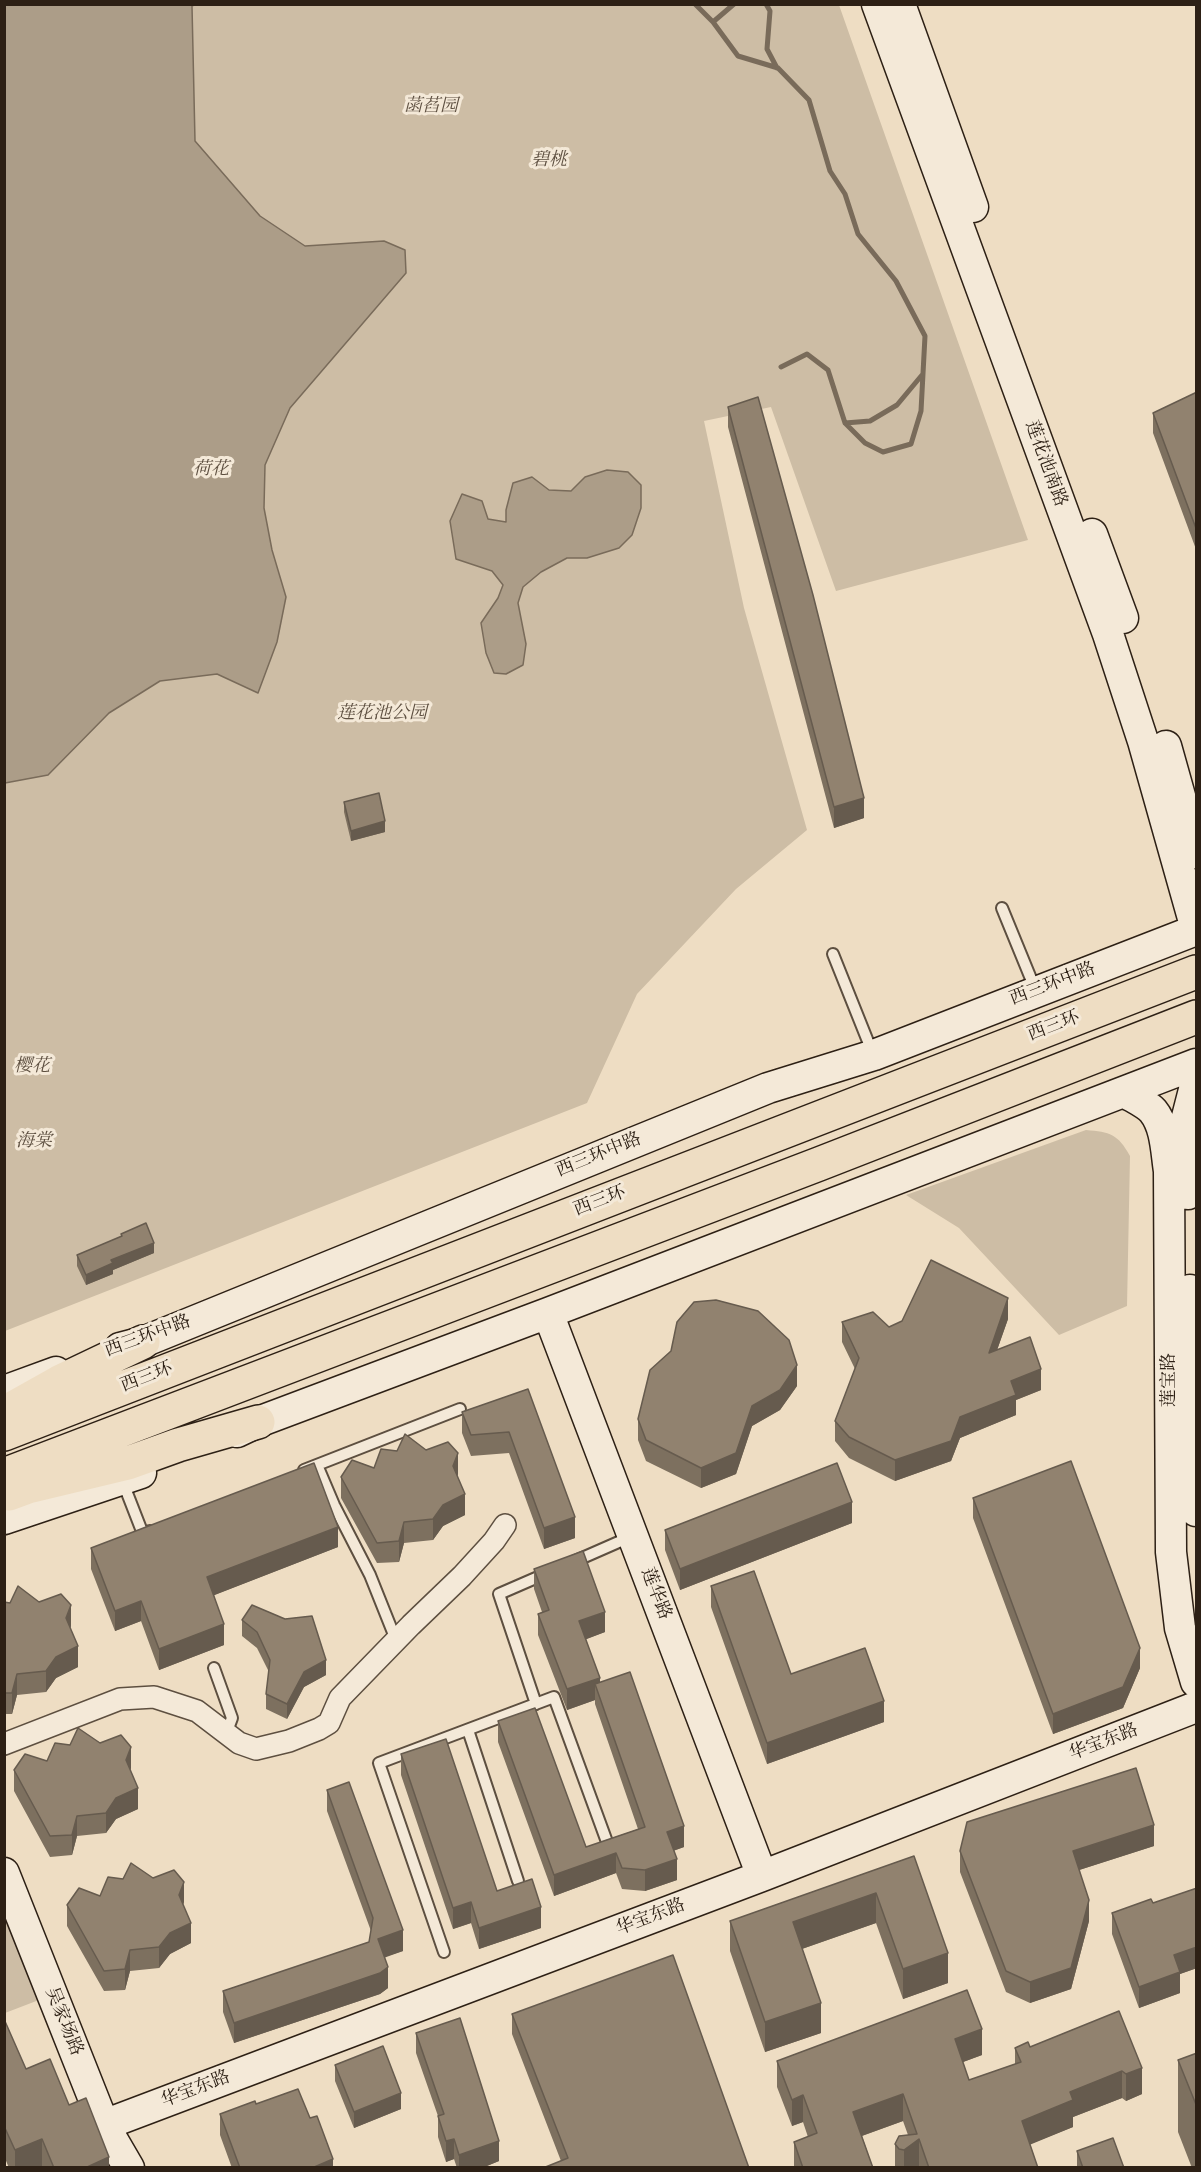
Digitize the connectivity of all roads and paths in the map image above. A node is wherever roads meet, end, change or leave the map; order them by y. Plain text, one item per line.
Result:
1 (877, 4) edge
2 (900, 4) edge
3 (1197, 853) edge
4 (1002, 908) dead end
5 (1197, 930) edge
6 (833, 954) dead end
7 (1197, 972) edge
8 (1036, 991) junction
9 (1197, 1017) edge
10 (874, 1055) junction
11 (1197, 1064) edge
12 (1197, 1082) edge
13 (1126, 1093) junction
14 (548, 1313) junction
15 (143, 1342) junction
16 (4, 1391) edge
17 (460, 1409) dead end
18 (4, 1413) edge
19 (258, 1422) junction
20 (4, 1434) edge
21 (317, 1465) junction
22 (295, 1474) edge
23 (4, 1475) edge
24 (122, 1480) junction
25 (4, 1496) edge
26 (1197, 1511) edge
27 (4, 1519) edge
28 (505, 1525) dead end
29 (165, 1526) edge
30 (633, 1536) junction
31 (396, 1640) junction
32 (214, 1668) dead end
33 (1197, 1682) edge
34 (536, 1704) junction
35 (1197, 1707) edge
36 (468, 1730) junction
37 (226, 1734) junction
38 (4, 1744) edge
39 (607, 1842) edge
40 (762, 1876) junction
41 (518, 1881) edge
42 (7, 1884) edge
43 (444, 1953) dead end
44 (104, 2125) junction
45 (129, 2168) edge

1 - 5 street, 莲花池南路
2 - 3 street, 莲花池南路
4 - 8 lane
5 - 8 street, 西三环中路
6 - 10 lane
7 - 20 highway, 西三环
8 - 10 street, 西三环中路
9 - 23 highway
10 - 15 street, 西三环中路
11 - 13 street
12 - 26 street, 莲宝路
13 - 14 street
13 - 33 street, 莲宝路
14 - 19 street
14 - 30 street, 莲华路
15 - 16 street, 西三环中路
15 - 18 highway
17 - 21 lane
19 - 24 street
19 - 25 highway
21 - 22 lane
21 - 31 lane
24 - 27 street
24 - 29 lane
28 - 31 street
30 - 34 lane
30 - 40 street, 莲华路
31 - 37 street
32 - 37 lane
34 - 36 lane
34 - 39 lane
35 - 40 street, 华宝东路
36 - 41 lane
36 - 43 lane
37 - 38 street
40 - 44 street, 华宝东路
42 - 44 street, 吴家场路
44 - 45 street, 吴家场路

